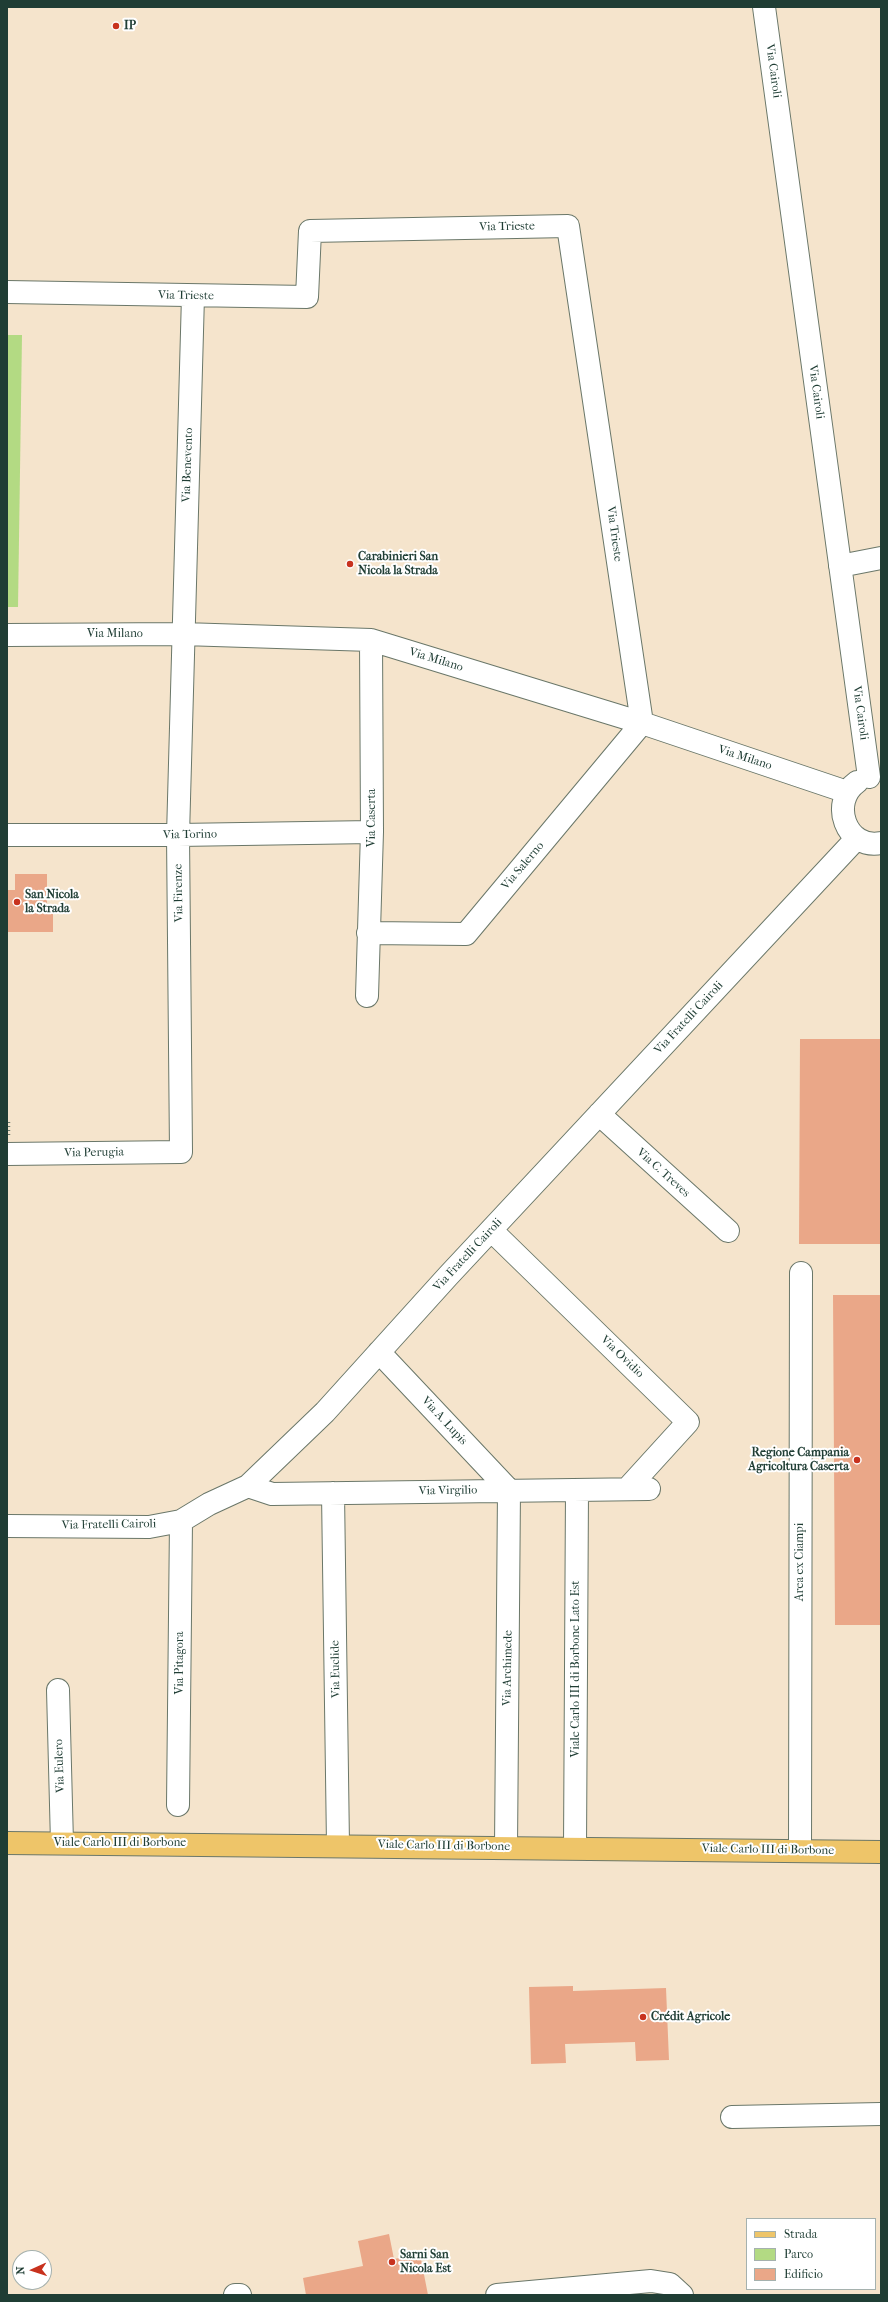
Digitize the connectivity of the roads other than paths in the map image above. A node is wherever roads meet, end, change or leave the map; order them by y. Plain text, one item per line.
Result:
1 (764, 7) edge
2 (7, 292) edge
3 (192, 296) junction
4 (881, 558) edge
5 (840, 566) junction
6 (183, 634) junction
7 (7, 635) edge
8 (371, 640) junction
9 (642, 723) junction
10 (875, 777) edge
11 (847, 792) junction
12 (372, 832) junction
13 (7, 835) edge
14 (178, 835) junction
15 (857, 838) junction
16 (881, 844) edge
17 (368, 933) junction
18 (367, 996) dead end
19 (599, 1114) junction
20 (181, 1152) joint
21 (7, 1154) edge
22 (491, 1230) junction
23 (728, 1231) dead end
24 (801, 1273) dead end
25 (379, 1352) junction
26 (248, 1486) junction
27 (627, 1489) junction
28 (510, 1490) junction
29 (577, 1490) junction
30 (649, 1490) dead end
31 (333, 1493) junction
32 (181, 1521) junction
33 (7, 1526) edge
34 (58, 1690) dead end
35 (178, 1805) dead end
36 (7, 1843) edge
37 (62, 1843) junction
38 (338, 1845) junction
39 (506, 1847) junction
40 (575, 1848) junction
41 (800, 1850) junction
42 (881, 1852) edge
43 (881, 2114) edge
44 (732, 2117) dead end
45 (235, 2295) edge
46 (240, 2295) edge
47 (497, 2295) edge
48 (682, 2295) edge

1 - 5 street, Via Cairoli
2 - 3 street, Via Trieste
3 - 6 street, Via Benevento
3 - 9 street, Via Trieste
4 - 5 street
5 - 10 street, Via Cairoli
6 - 7 street, Via Milano
6 - 8 street, Via Milano
6 - 14 street, Via Firenze
8 - 9 street, Via Milano
8 - 12 street, Via Caserta
9 - 11 street, Via Milano
9 - 17 street, Via Salerno
10 - 11 street
11 - 15 street
12 - 14 street, Via Torino
12 - 17 street, Via Caserta
13 - 14 street, Via Torino
14 - 20 street, Via Firenze
15 - 16 street
15 - 19 street, Via Fratelli Cairoli
17 - 18 street, Via Caserta
19 - 22 street, Via Fratelli Cairoli
19 - 23 street, Via C. Treves
20 - 21 street, Via Perugia
22 - 25 street, Via Fratelli Cairoli
22 - 27 street, Via Ovidio
24 - 41 street, Area ex Ciampi
25 - 26 street, Via Fratelli Cairoli
25 - 28 street, Via A. Lupis
26 - 31 street, Via Virgilio
26 - 32 street, Via Fratelli Cairoli
27 - 29 street, Via Virgilio
27 - 30 street, Via Virgilio
28 - 29 street, Via Virgilio
28 - 31 street, Via Virgilio
28 - 39 street, Via Archimede
29 - 40 street, Viale Carlo III di Borbone Lato Est
31 - 38 street, Via Euclide
32 - 33 street, Via Fratelli Cairoli
32 - 35 street, Via Pitagora
34 - 37 street, Via Eulero
36 - 37 main road, Viale Carlo III di Borbone
37 - 38 main road, Viale Carlo III di Borbone
38 - 39 main road, Viale Carlo III di Borbone
39 - 40 main road, Viale Carlo III di Borbone
40 - 41 main road, Viale Carlo III di Borbone
41 - 42 main road, Viale Carlo III di Borbone
43 - 44 street
45 - 46 street
47 - 48 street

